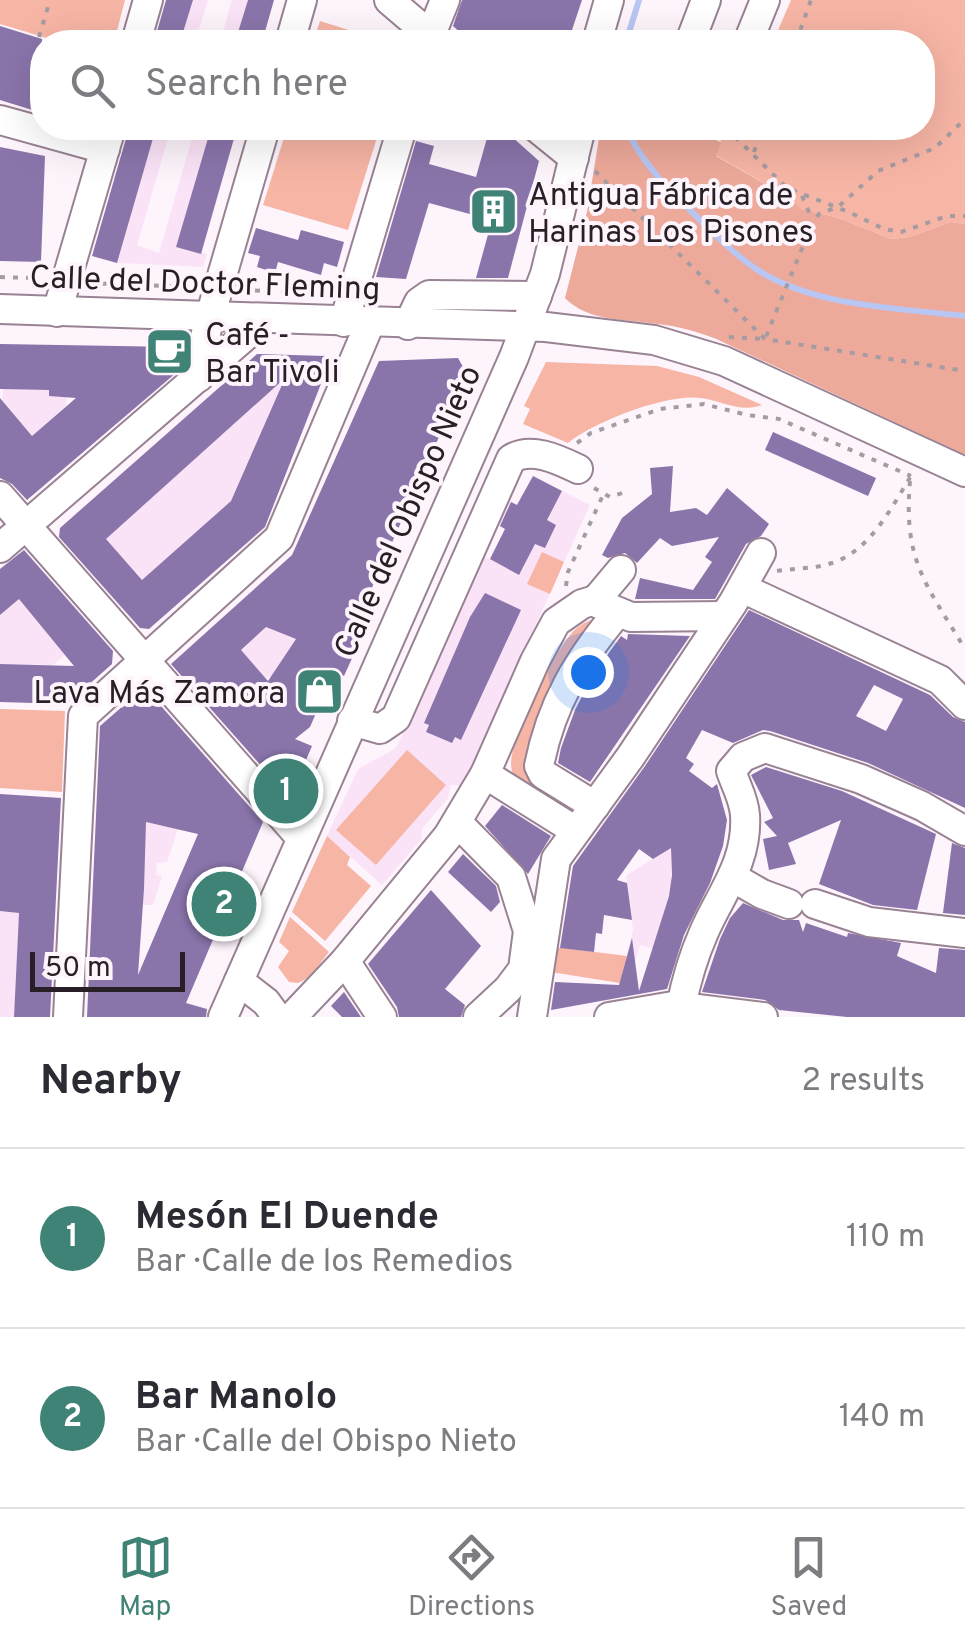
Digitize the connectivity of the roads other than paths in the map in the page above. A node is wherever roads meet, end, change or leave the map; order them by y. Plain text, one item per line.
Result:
1 (148, 0) edge
2 (302, 0) edge
3 (389, 0) edge
4 (445, 0) edge
5 (609, 0) edge
6 (706, 0) edge
7 (765, 0) edge
8 (139, 30) edge
9 (293, 30) edge
10 (421, 30) edge
11 (435, 30) edge
12 (600, 30) edge
13 (695, 30) edge
14 (753, 30) edge
15 (0, 120) edge
16 (30, 125) edge
17 (107, 140) edge
18 (261, 140) edge
19 (399, 140) edge
20 (552, 140) edge
21 (578, 140) edge
22 (574, 158) junction
23 (537, 296) junction
24 (50, 302) junction
25 (205, 304) junction
26 (0, 310) edge
27 (350, 313) junction
28 (265, 319) junction
29 (408, 324) junction
30 (525, 329) junction
31 (199, 377) junction
32 (570, 466) road end
33 (965, 472) edge
34 (0, 496) edge
35 (26, 526) junction
36 (0, 548) edge
37 (761, 553) dead end
38 (621, 570) dead end
39 (742, 588) junction
40 (598, 606) junction
41 (724, 616) junction
42 (144, 660) junction
43 (965, 705) edge
44 (352, 721) junction
45 (485, 774) junction
46 (584, 799) junction
47 (457, 822) junction
48 (565, 824) junction
49 (965, 831) edge
50 (300, 838) junction
51 (734, 878) junction
52 (965, 933) edge
53 (345, 960) junction
54 (238, 981) junction
55 (681, 1007) junction
56 (758, 1016) edge
57 (68, 1017) edge
58 (222, 1017) edge
59 (277, 1017) edge
60 (292, 1017) edge
61 (382, 1017) edge
62 (478, 1017) edge
63 (532, 1017) edge
64 (609, 1017) edge

1 - 8 street
2 - 9 street
3 - 10 street
4 - 11 street
5 - 12 street
6 - 13 street
7 - 14 street
15 - 16 street
17 - 24 street
18 - 25 street
19 - 27 street
20 - 22 street
21 - 22 street, Calle del Obispo Nieto
22 - 23 street, Calle del Obispo Nieto
23 - 29 street, Calle del Doctor Fleming
23 - 30 street, Calle del Obispo Nieto
24 - 25 street, Calle del Doctor Fleming
24 - 26 street, Calle del Doctor Fleming
25 - 28 street, Calle del Doctor Fleming
25 - 31 street
27 - 28 street, Calle del Doctor Fleming
27 - 29 street, Calle del Doctor Fleming
27 - 42 street
28 - 31 street
29 - 30 street, Calle del Doctor Fleming
30 - 33 street, Calle del Doctor Fleming
30 - 44 street, Calle del Obispo Nieto
31 - 35 street
32 - 44 street
34 - 35 street
35 - 36 street
35 - 42 street
37 - 39 street
38 - 40 street
39 - 41 street
39 - 43 street
40 - 41 street
40 - 45 street
40 - 46 street
41 - 46 street
42 - 50 street
42 - 57 street
44 - 50 street, Calle del Obispo Nieto
45 - 47 street
45 - 48 street
46 - 48 street
47 - 53 street
47 - 62 street
48 - 63 street
49 - 51 street
50 - 54 street, Calle del Obispo Nieto
51 - 52 street
51 - 55 street
53 - 60 street
53 - 61 street
54 - 58 street, Calle del Obispo Nieto
54 - 59 street
55 - 56 street
55 - 64 street

